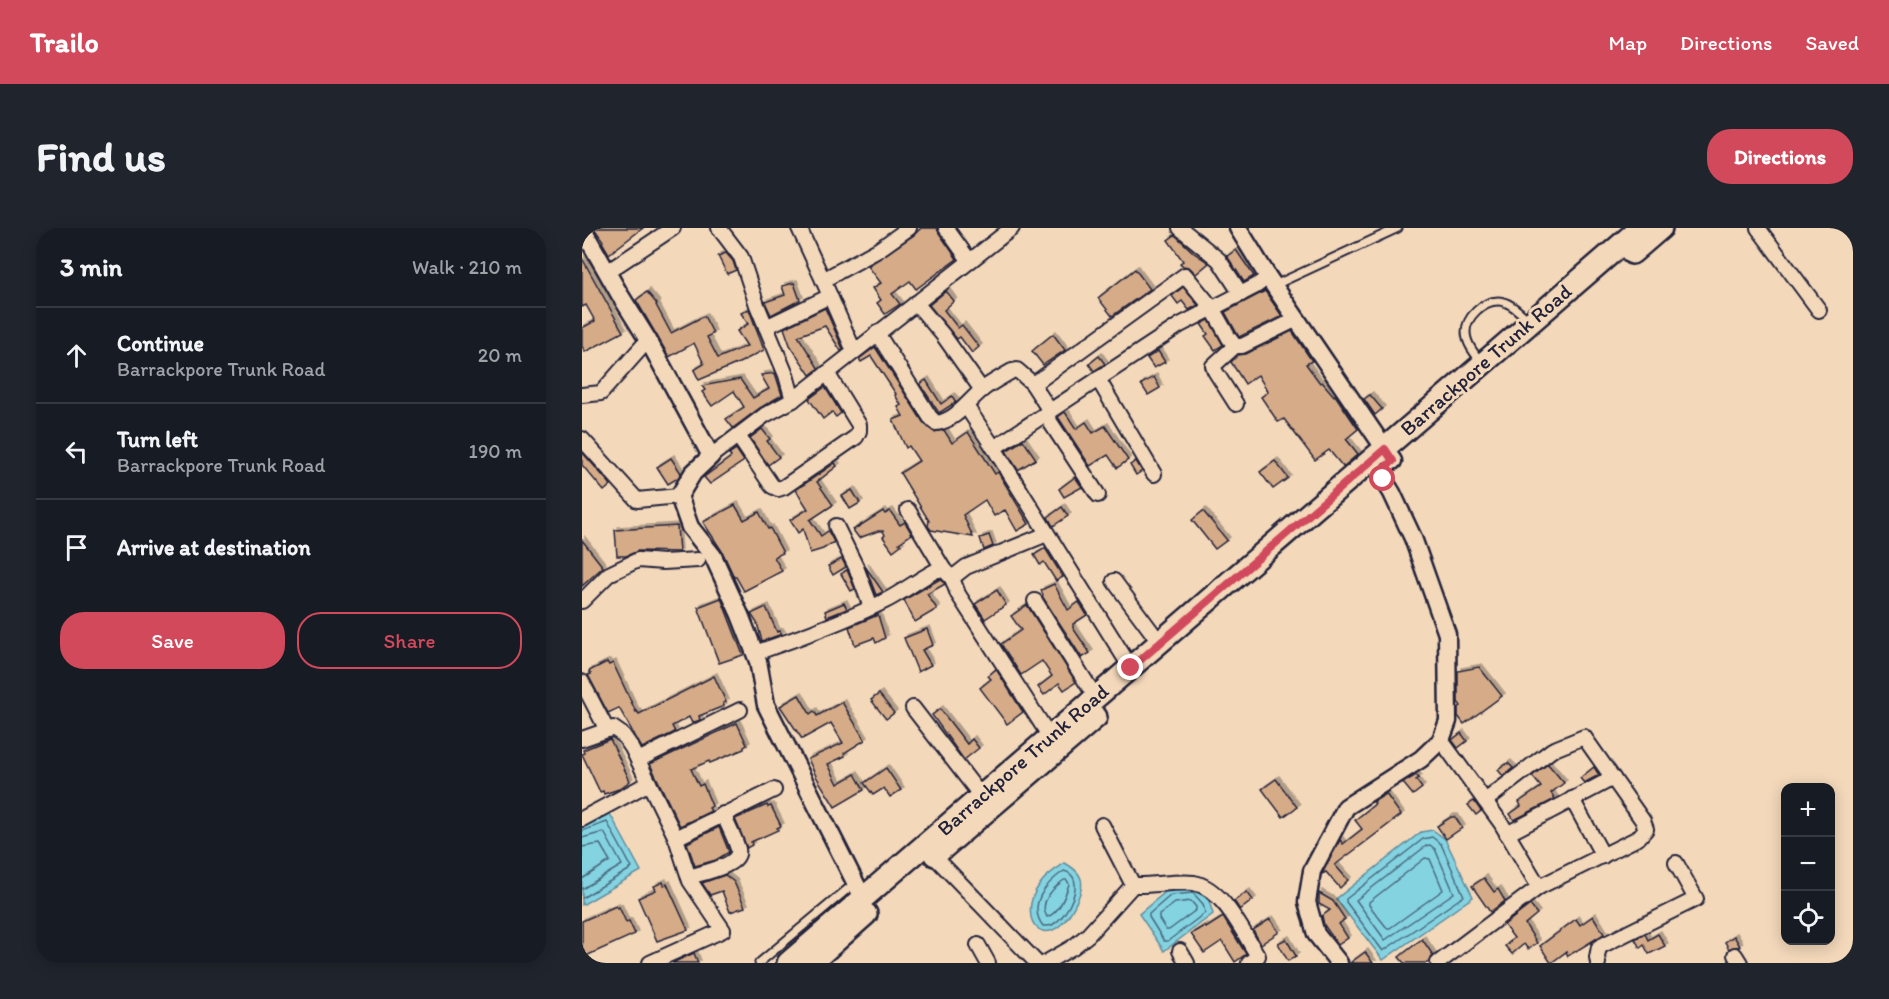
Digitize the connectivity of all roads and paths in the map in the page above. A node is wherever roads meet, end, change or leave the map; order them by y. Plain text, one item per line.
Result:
1 (582, 228) edge
2 (673, 228) edge
3 (719, 228) edge
4 (799, 228) edge
5 (909, 228) edge
6 (946, 228) edge
7 (1012, 228) edge
8 (1180, 228) edge
9 (1238, 228) edge
10 (1398, 228) edge
11 (1640, 228) edge
12 (1661, 228) edge
13 (1758, 228) edge
14 (969, 260) junction
15 (607, 272) junction
16 (823, 280) junction
17 (1271, 281) junction
18 (1241, 294) junction
19 (830, 296) junction
20 (916, 303) junction
21 (1212, 308) junction
22 (1819, 310) dead end
23 (1297, 319) junction
24 (1530, 321) junction
25 (766, 327) junction
26 (877, 333) junction
27 (648, 340) junction
28 (1235, 346) junction
29 (854, 351) junction
30 (1482, 364) junction
31 (827, 373) junction
32 (1098, 379) junction
33 (1032, 383) junction
34 (982, 390) junction
35 (582, 395) edge
36 (793, 400) junction
37 (1236, 404) dead end
38 (966, 406) junction
39 (1048, 412) junction
40 (738, 436) junction
41 (582, 439) edge
42 (994, 448) junction
43 (711, 456) junction
44 (1386, 460) junction
45 (1154, 474) dead end
46 (1098, 495) dead end
47 (679, 496) junction
48 (908, 510) dead end
49 (836, 526) dead end
50 (1047, 534) junction
51 (698, 560) dead end
52 (948, 574) junction
53 (1114, 582) dead end
54 (582, 601) edge
55 (1035, 601) dead end
56 (871, 607) junction
57 (1160, 643) junction
58 (755, 653) junction
59 (1131, 668) junction
60 (582, 682) edge
61 (1096, 698) junction
62 (913, 708) dead end
63 (740, 710) dead end
64 (606, 730) junction
65 (1448, 732) junction
66 (1050, 737) junction
67 (582, 739) edge
68 (638, 760) junction
69 (1613, 778) junction
70 (649, 783) junction
71 (774, 790) dead end
72 (981, 796) junction
73 (1572, 800) junction
74 (1485, 801) junction
75 (723, 814) junction
76 (582, 819) edge
77 (1102, 825) dead end
78 (1507, 834) junction
79 (676, 838) junction
80 (934, 856) junction
81 (1603, 856) junction
82 (1676, 863) dead end
83 (689, 877) junction
84 (1132, 885) junction
85 (1539, 887) junction
86 (860, 890) junction
87 (978, 945) dead end
88 (1256, 961) edge
89 (650, 963) edge
90 (759, 963) edge
91 (788, 963) edge
92 (811, 963) edge
93 (988, 963) edge
94 (1037, 963) edge
95 (1045, 963) edge
96 (1339, 963) edge
97 (1438, 963) edge
98 (1598, 963) edge

1 - 15 street
2 - 15 street
3 - 25 street
4 - 16 street
5 - 16 street
6 - 14 street
7 - 14 street
8 - 18 street
9 - 17 street
10 - 17 lane
11 - 24 main road, Barrackpore Trunk Road
12 - 44 main road, Barrackpore Trunk Road
13 - 22 street
14 - 20 street
15 - 27 street
16 - 19 street
17 - 18 street
17 - 23 street
18 - 21 street
19 - 25 street
19 - 29 street
20 - 26 street
20 - 34 street
21 - 28 street
21 - 32 street
21 - 33 street
23 - 28 street
23 - 44 street
24 - 30 main road, Barrackpore Trunk Road
24 - 30 lane
25 - 36 street
26 - 29 street
26 - 38 street
27 - 35 street
27 - 43 street
28 - 37 street
29 - 31 street
30 - 44 main road, Barrackpore Trunk Road
31 - 36 street
31 - 40 street
32 - 39 street
32 - 45 street
33 - 34 street
33 - 39 street
34 - 38 street
36 - 40 street
38 - 42 street
39 - 42 street
39 - 46 street
40 - 43 street
41 - 47 street
42 - 50 street
43 - 47 street
44 - 57 main road, Barrackpore Trunk Road
44 - 65 street
44 - 80 main road, Barrackpore Trunk Road
47 - 58 street
48 - 52 street
49 - 56 street
50 - 52 street
50 - 59 street
51 - 54 street
52 - 56 street
52 - 66 street
53 - 57 street
55 - 61 street
56 - 58 street
57 - 59 main road, Barrackpore Trunk Road
58 - 86 street
59 - 61 main road, Barrackpore Trunk Road
60 - 64 street
61 - 66 main road, Barrackpore Trunk Road
62 - 72 street
63 - 68 street
64 - 67 street
64 - 68 street
65 - 74 street
65 - 96 street
66 - 72 main road, Barrackpore Trunk Road
68 - 70 street
69 - 73 street
69 - 74 street
69 - 81 street
70 - 76 street
70 - 79 street
71 - 75 street
72 - 86 main road, Barrackpore Trunk Road
73 - 78 street
73 - 81 street
74 - 78 street
75 - 79 street
75 - 83 street
77 - 84 street
78 - 85 street
79 - 83 street
80 - 92 main road, Barrackpore Trunk Road
80 - 94 street
81 - 85 street
82 - 98 street
83 - 89 street
84 - 88 street
84 - 95 street
85 - 97 street
86 - 90 lane
86 - 91 main road, Barrackpore Trunk Road
87 - 93 street

